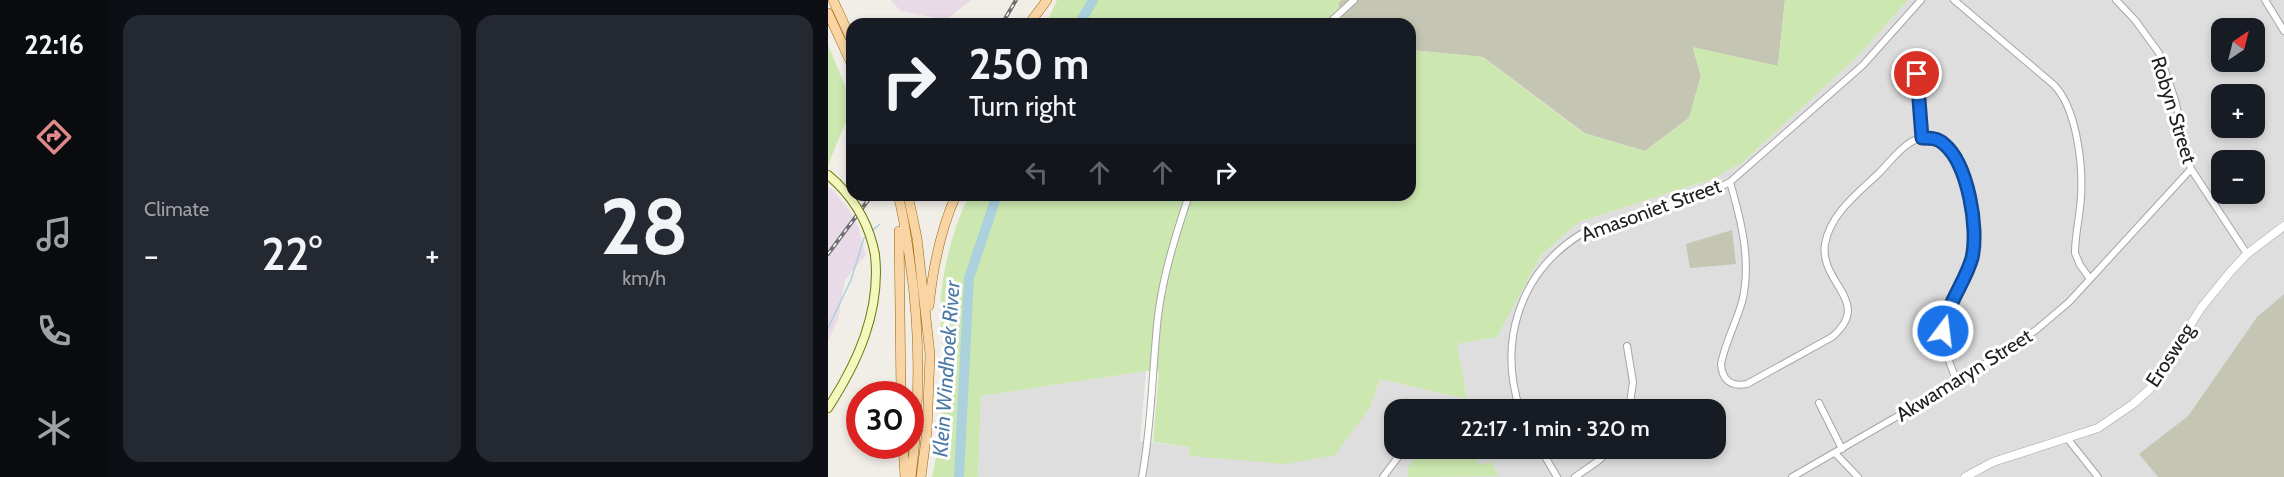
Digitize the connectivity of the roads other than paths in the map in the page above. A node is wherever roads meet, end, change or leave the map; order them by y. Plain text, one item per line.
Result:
1 (833, 0) edge
2 (1047, 0) edge
3 (1354, 0) edge
4 (1921, 0) edge
5 (1954, 0) edge
6 (2116, 0) edge
7 (2265, 0) edge
8 (828, 13) edge
9 (1034, 18) edge
10 (1040, 18) edge
11 (1334, 18) edge
12 (846, 28) edge
13 (2284, 31) edge
14 (846, 52) edge
15 (1917, 74) dead end
16 (1922, 138) junction
17 (2191, 169) junction
18 (828, 175) edge
19 (1730, 182) junction
20 (846, 193) edge
21 (853, 201) edge
22 (903, 201) edge
23 (953, 201) edge
24 (1187, 201) edge
25 (2284, 226) edge
26 (899, 231) dead end
27 (912, 240) junction
28 (2247, 254) junction
29 (2090, 279) junction
30 (928, 321) junction
31 (1627, 346) dead end
32 (901, 381) edge
33 (1957, 382) junction
34 (1517, 399) edge
35 (1631, 399) edge
36 (1819, 403) dead end
37 (828, 408) edge
38 (2067, 438) junction
39 (1842, 448) junction
40 (1835, 453) junction
41 (904, 459) edge
42 (1397, 459) edge
43 (1546, 459) edge
44 (1600, 459) edge
45 (905, 477) edge
46 (911, 477) edge
47 (921, 477) edge
48 (1142, 477) edge
49 (1383, 477) edge
50 (1557, 477) edge
51 (1575, 477) edge
52 (1792, 477) edge
53 (1858, 477) edge
54 (1965, 477) edge
55 (2098, 477) edge

1 - 12 main road
2 - 9 main road
2 - 10 main road
3 - 11 street
4 - 19 street, Amasoniet Street
5 - 29 street
6 - 17 street, Robyn Street
7 - 13 street
8 - 14 main road
15 - 16 street
16 - 19 street
16 - 33 street
17 - 28 street, Robyn Street
17 - 29 street, Akwamaryn Street
18 - 20 main road, bridge
19 - 34 street, Amasoniet Street
21 - 37 main road, bridge
22 - 27 main road
23 - 30 main road
24 - 48 street
25 - 28 street, Erosweg
26 - 32 main road
27 - 30 main road
27 - 46 main road
28 - 38 street, Erosweg
29 - 33 street, Akwamaryn Street
30 - 47 main road
31 - 35 street
33 - 39 street, Akwamaryn Street
36 - 39 street
38 - 54 street, Erosweg
38 - 55 street
39 - 40 street, Akwamaryn Street
40 - 52 street, Akwamaryn Street
40 - 53 street
41 - 45 main road
42 - 49 street
43 - 50 street
44 - 51 street

